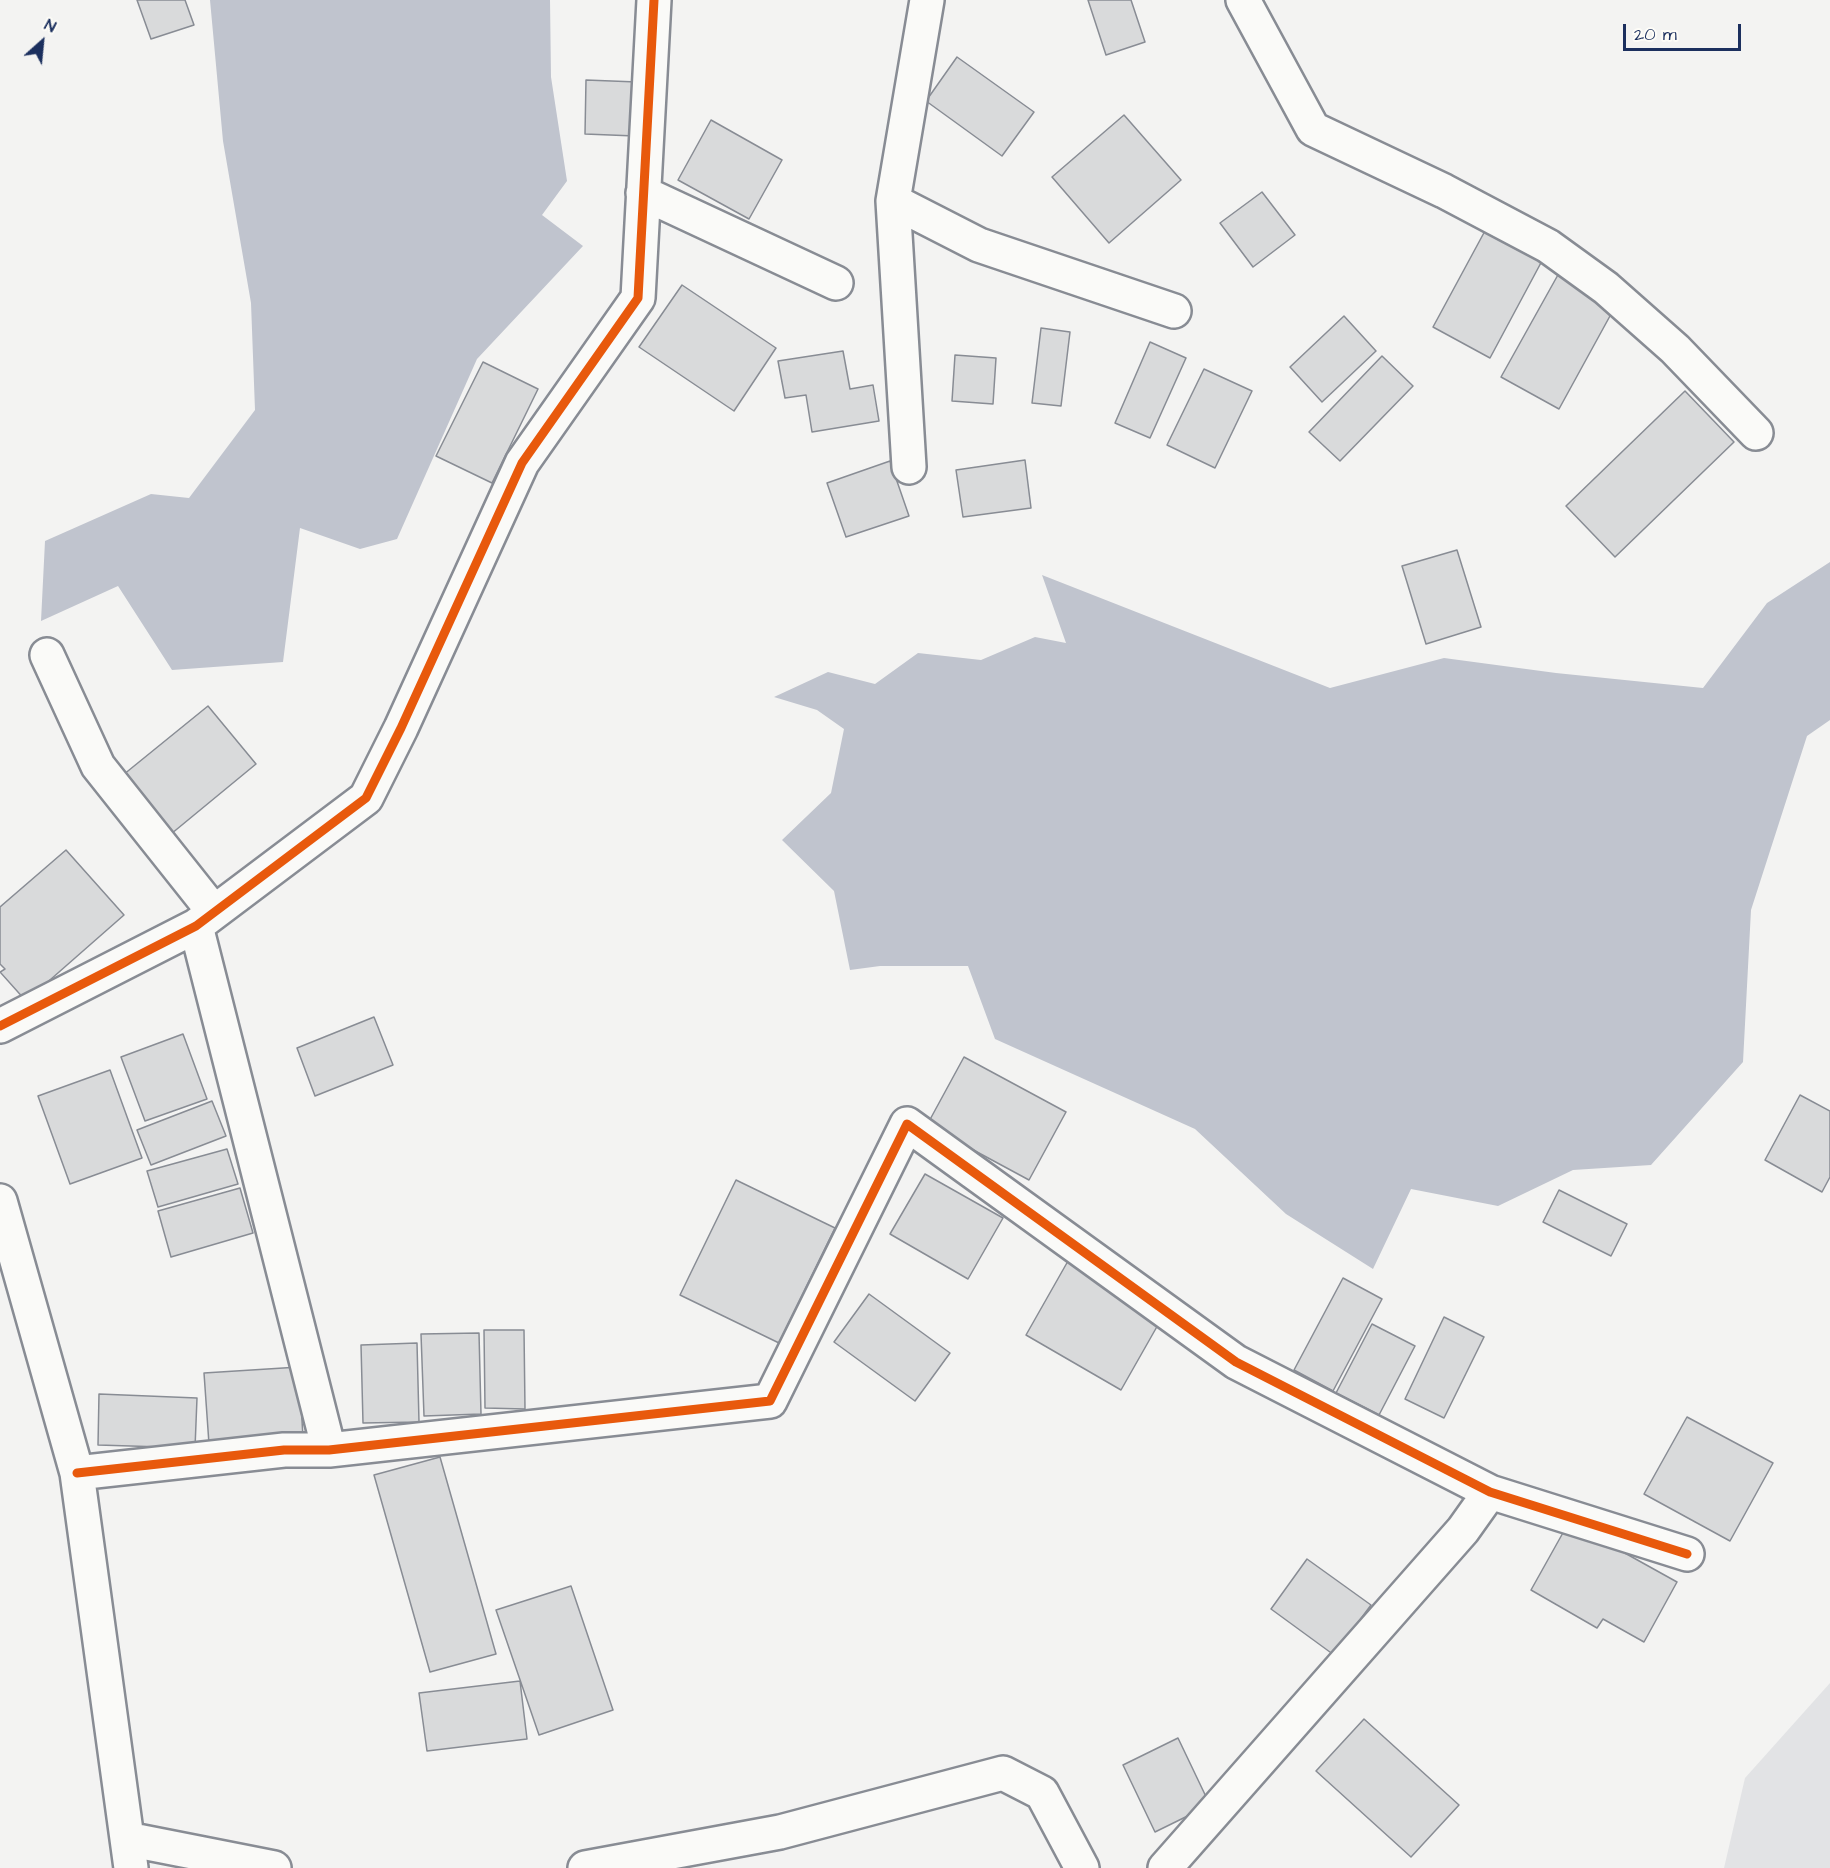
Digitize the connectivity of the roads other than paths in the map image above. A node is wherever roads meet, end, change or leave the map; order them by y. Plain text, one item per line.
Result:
1 (654, 0) edge
2 (927, 0) edge
3 (1243, 0) edge
4 (643, 193) junction
5 (893, 201) junction
6 (836, 284) dead end
7 (1174, 311) dead end
8 (1756, 433) dead end
9 (909, 467) dead end
10 (47, 655) dead end
11 (205, 919) junction
12 (0, 1026) edge
13 (0, 1200) edge
14 (329, 1450) junction
15 (78, 1473) junction
16 (1490, 1492) junction
17 (1687, 1554) dead end
18 (129, 1854) edge
19 (274, 1868) edge
20 (585, 1868) edge
21 (1082, 1868) edge
22 (1165, 1868) edge

1 - 4 street
2 - 5 street
3 - 8 street
4 - 6 street
4 - 11 street
5 - 7 street
5 - 9 street
10 - 11 street
11 - 12 street
11 - 14 street
13 - 15 street
14 - 15 street
14 - 16 street
15 - 18 street
16 - 17 street
16 - 22 street
18 - 19 street
20 - 21 street

